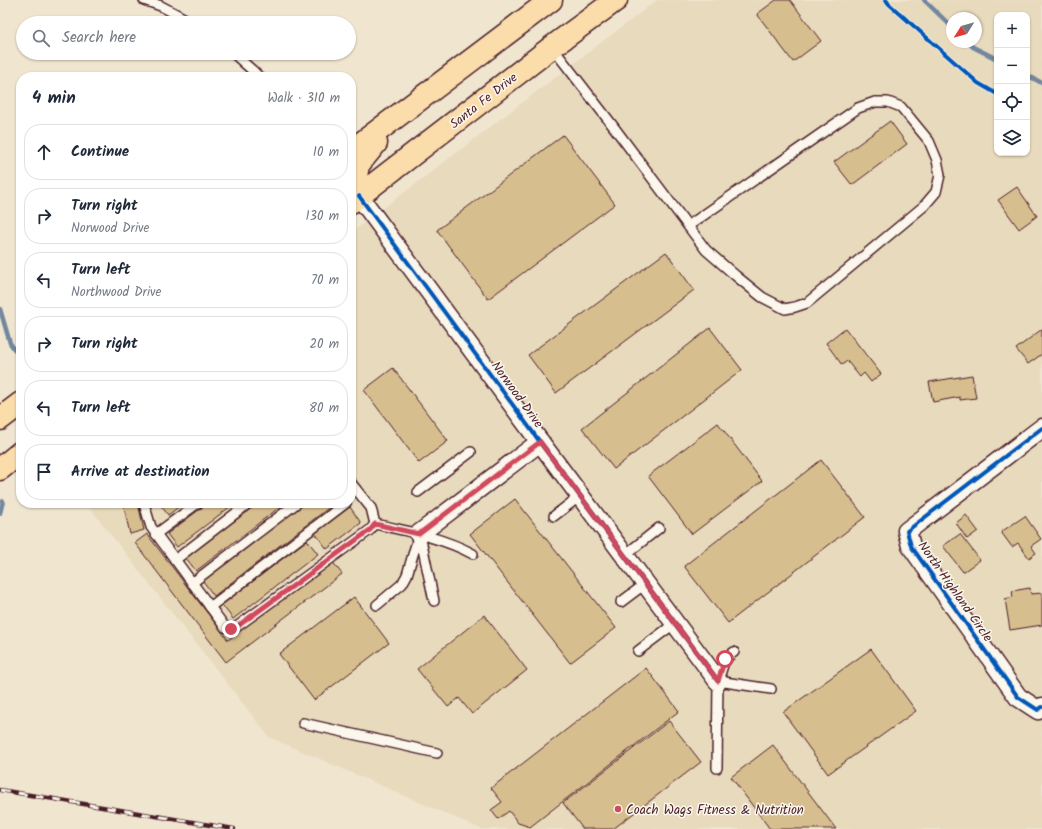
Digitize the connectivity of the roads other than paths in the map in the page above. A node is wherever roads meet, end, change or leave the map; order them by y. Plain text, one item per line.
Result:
1 (144, 0) edge
2 (616, 0) edge
3 (546, 2) edge
4 (180, 16) edge
5 (552, 47) junction
6 (241, 60) edge
7 (254, 72) edge
8 (396, 117) junction
9 (356, 147) edge
10 (356, 176) edge
11 (356, 198) edge
12 (356, 200) edge
13 (688, 226) junction
14 (16, 407) edge
15 (0, 419) edge
16 (1042, 428) edge
17 (540, 442) junction
18 (471, 452) dead end
19 (16, 456) edge
20 (0, 468) edge
21 (356, 489) edge
22 (418, 492) dead end
23 (359, 493) junction
24 (356, 495) edge
25 (580, 496) junction
26 (146, 508) edge
27 (191, 508) edge
28 (243, 508) edge
29 (290, 508) edge
30 (339, 508) edge
31 (554, 516) dead end
32 (375, 524) junction
33 (659, 528) dead end
34 (156, 534) junction
35 (419, 534) junction
36 (473, 554) dead end
37 (625, 555) junction
38 (175, 560) junction
39 (192, 583) junction
40 (645, 584) junction
41 (434, 601) dead end
42 (621, 602) dead end
43 (378, 605) dead end
44 (210, 607) junction
45 (675, 623) junction
46 (638, 650) dead end
47 (734, 652) dead end
48 (718, 681) junction
49 (771, 689) dead end
50 (1042, 707) edge
51 (303, 723) dead end
52 (437, 753) dead end
53 (717, 768) dead end

1 - 4 lane
2 - 5 highway, Santa Fe Drive
3 - 8 highway
5 - 11 highway, Santa Fe Drive
5 - 13 lane
6 - 7 lane
8 - 9 highway
8 - 10 highway
12 - 17 street, Norwood Drive
13 - 13 lane
14 - 15 highway
16 - 50 street, North Highland Circle
17 - 25 street, Norwood Drive
17 - 35 street
18 - 22 lane
19 - 20 highway
21 - 23 lane
23 - 24 lane
23 - 32 lane
25 - 31 lane
25 - 37 street, Norwood Drive
26 - 34 lane
27 - 34 lane
28 - 38 lane
29 - 39 lane
30 - 44 lane
32 - 35 lane
32 - 44 lane
33 - 37 lane
34 - 38 lane
35 - 36 lane
35 - 41 lane
35 - 43 lane
37 - 40 street, Norwood Drive
38 - 39 lane
39 - 44 lane
40 - 42 lane
40 - 45 street, Norwood Drive
45 - 46 lane
45 - 48 street, Norwood Drive
47 - 48 lane
48 - 49 lane
48 - 53 lane
51 - 52 lane

